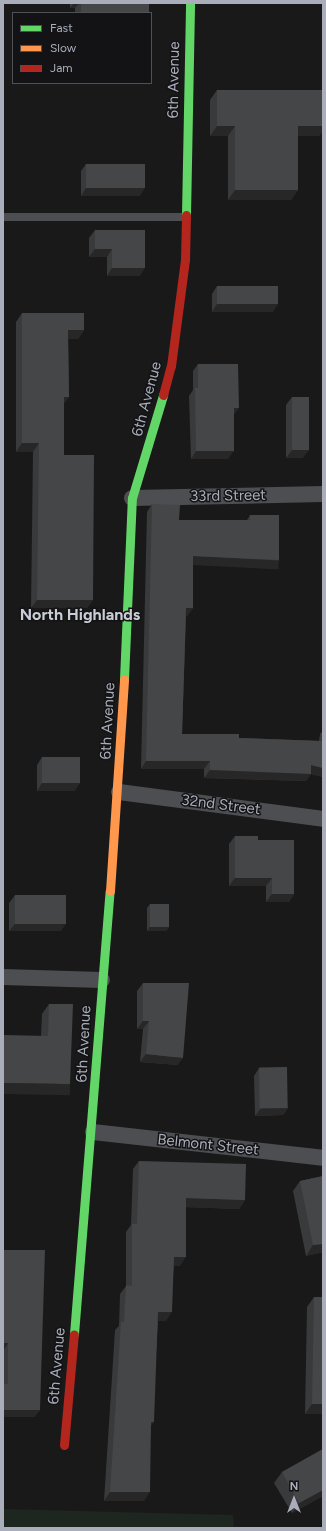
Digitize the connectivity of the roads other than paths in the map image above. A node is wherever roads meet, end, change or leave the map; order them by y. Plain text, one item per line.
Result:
1 (190, 3) edge
2 (3, 217) edge
3 (186, 217) junction
4 (323, 494) edge
5 (132, 498) junction
6 (119, 792) junction
7 (323, 819) edge
8 (3, 977) edge
9 (102, 980) junction
10 (93, 1132) junction
11 (323, 1158) edge
12 (64, 1445) dead end

1 - 3 street, 6th Avenue
2 - 3 lane
3 - 5 street, 6th Avenue
4 - 5 street, 33rd Street
5 - 6 street, 6th Avenue
6 - 7 street, 32nd Street
6 - 9 street, 6th Avenue
8 - 9 street
9 - 10 street, 6th Avenue
10 - 11 street, Belmont Street
10 - 12 street, 6th Avenue

